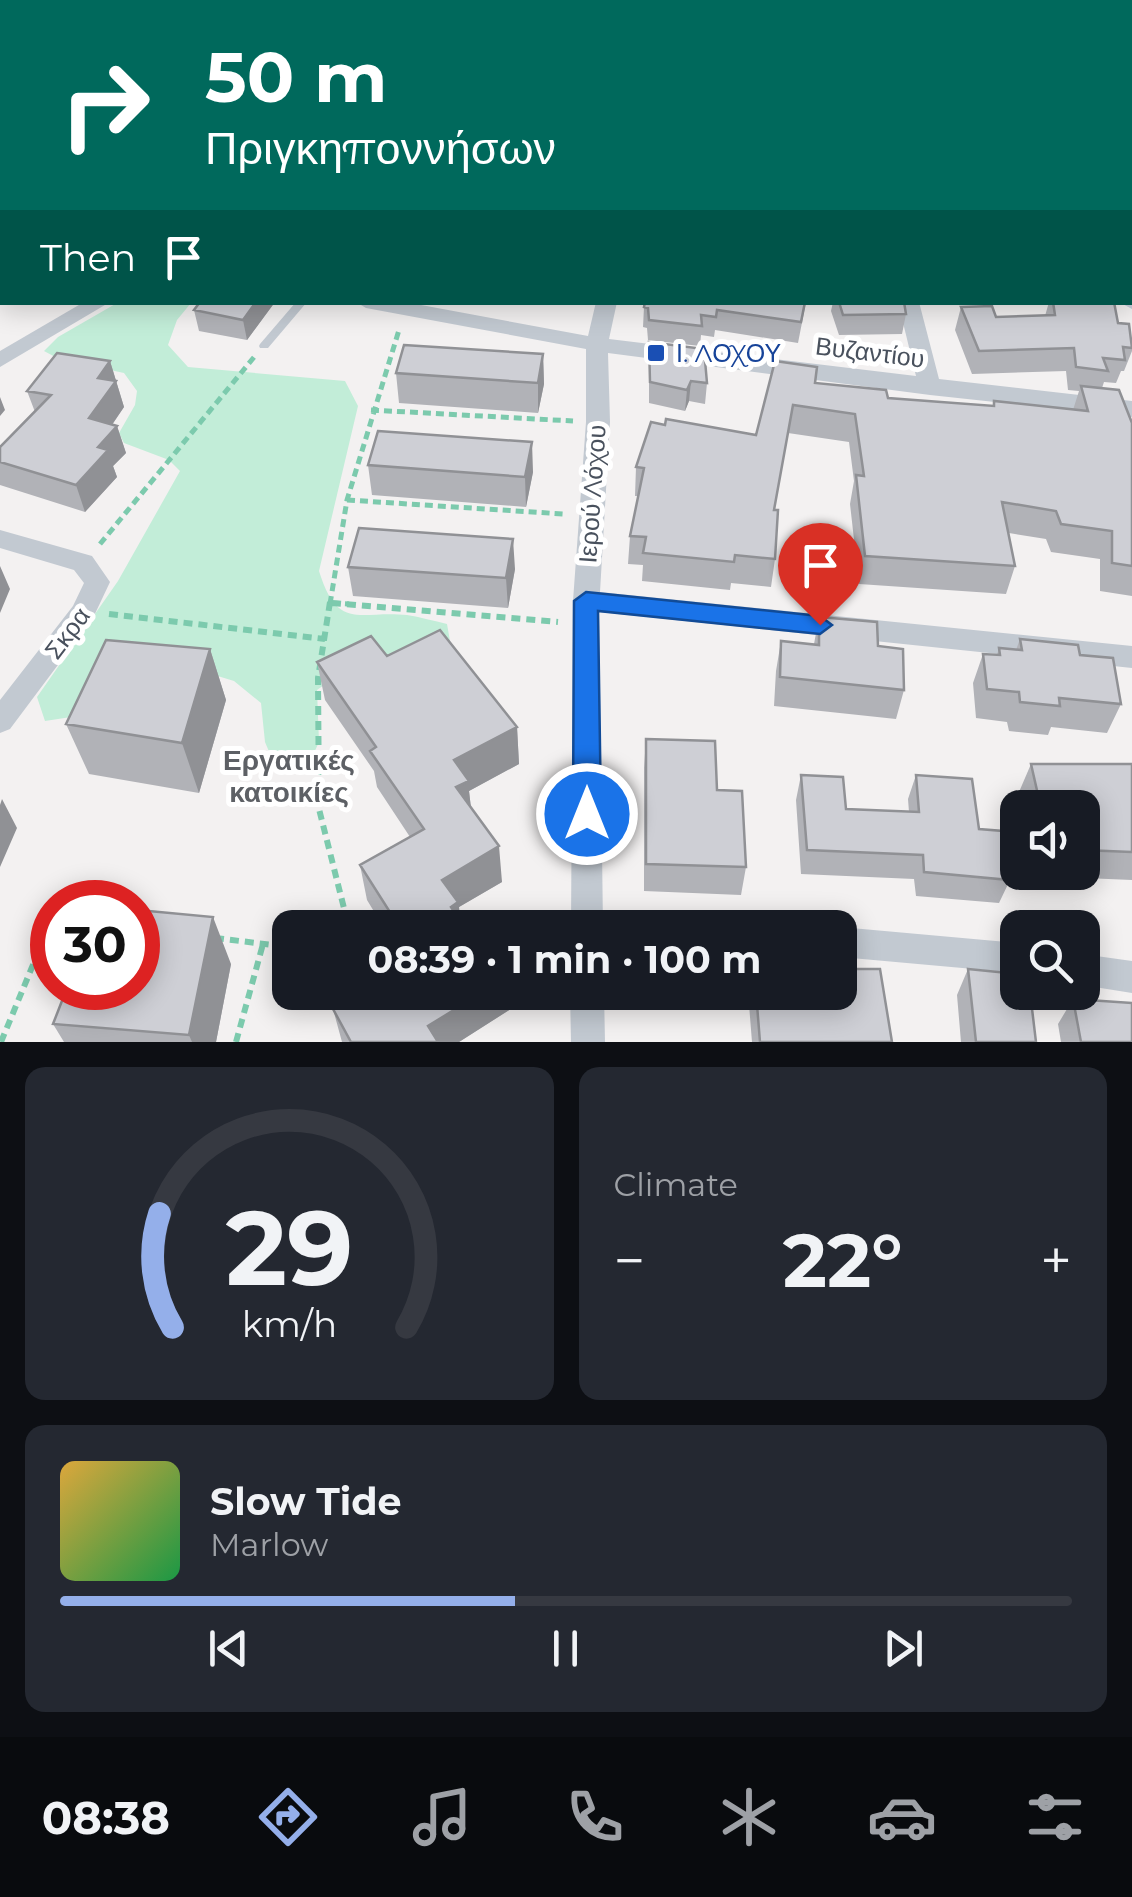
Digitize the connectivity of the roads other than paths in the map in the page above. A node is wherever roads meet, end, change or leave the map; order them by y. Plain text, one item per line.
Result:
1 (95, 305) edge
2 (299, 305) edge
3 (378, 305) edge
4 (606, 305) edge
5 (909, 305) edge
6 (597, 344) junction
7 (264, 346) road end
8 (0, 360) edge
9 (930, 388) junction
10 (1132, 409) edge
11 (0, 539) edge
12 (586, 612) junction
13 (1132, 657) edge
14 (0, 721) edge
15 (587, 910) edge
16 (857, 944) edge
17 (1000, 956) edge
18 (1100, 972) edge
19 (1132, 978) edge
20 (588, 1010) edge
21 (588, 1042) edge

1 - 8 street
2 - 7 lane
3 - 6 street, Βυζαντίου
4 - 6 street, Ιερού Λόχου
5 - 9 street
6 - 9 street, Βυζαντίου
6 - 12 street, Ιερού Λόχου
9 - 10 street, Βυζαντίου
11 - 14 street, Σκρα
12 - 13 street
12 - 15 street, Ιερού Λόχου
16 - 17 street
18 - 19 street
20 - 21 street

